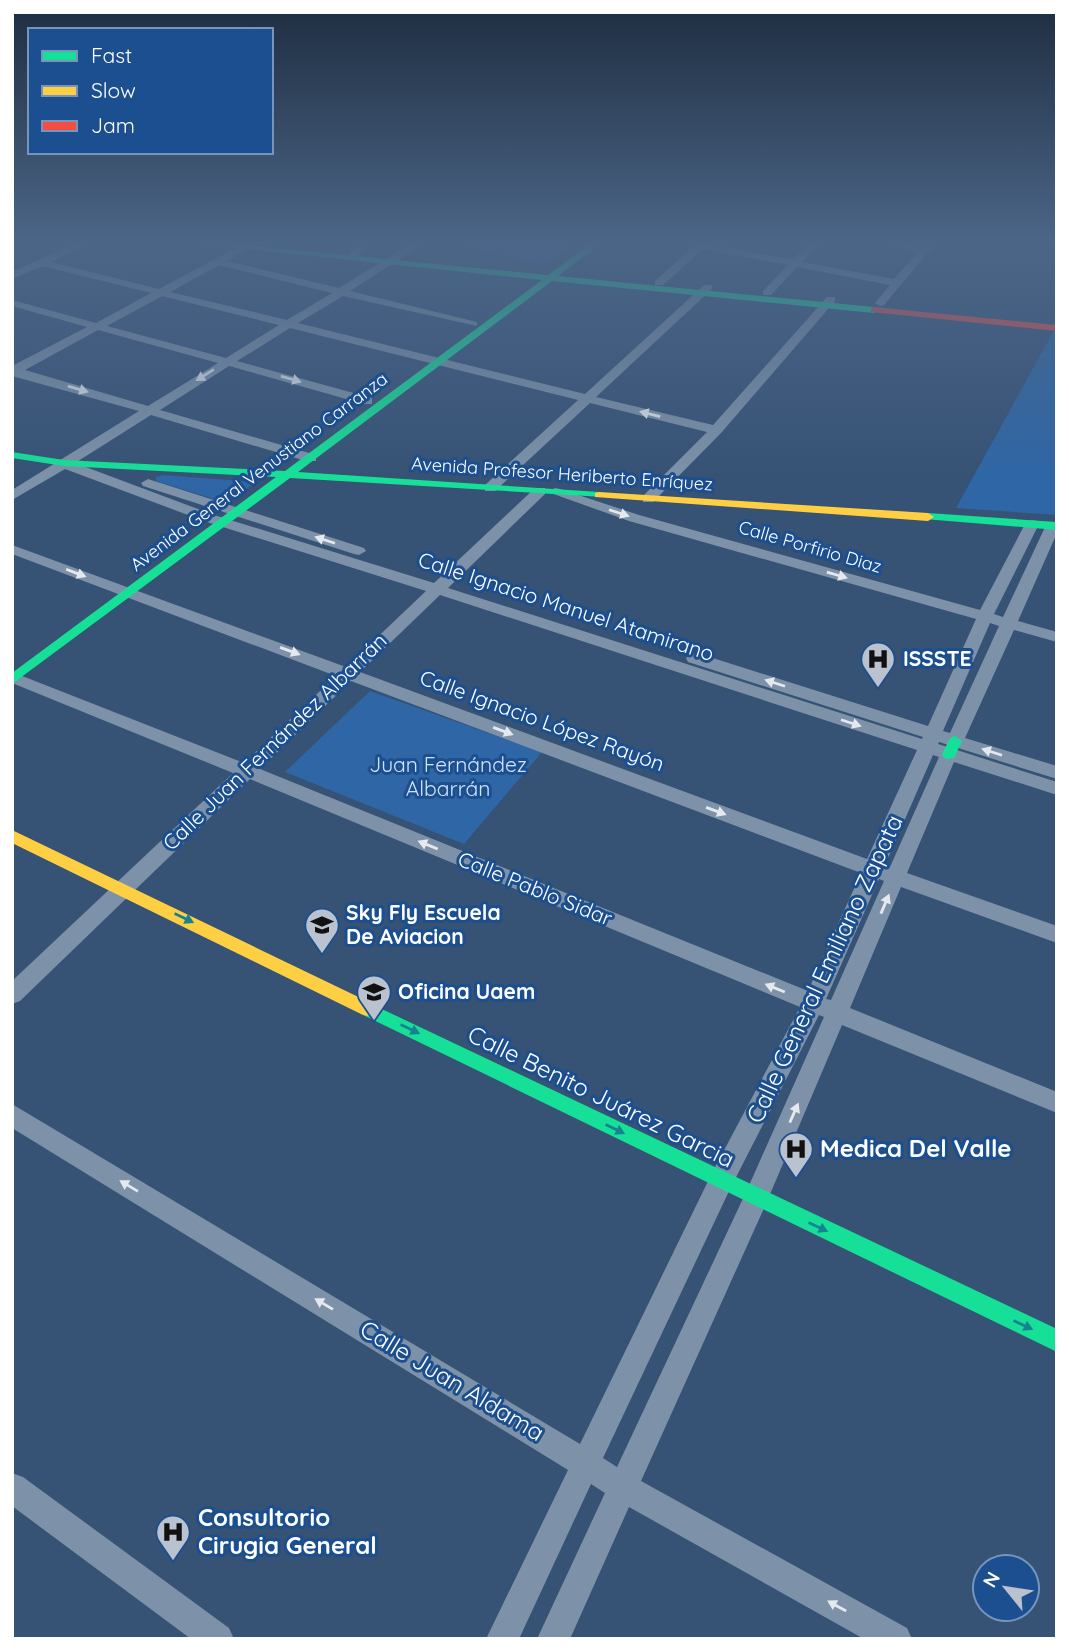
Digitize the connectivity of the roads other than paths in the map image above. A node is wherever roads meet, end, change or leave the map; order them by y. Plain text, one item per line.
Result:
1 (83, 321) edge
2 (106, 321) edge
3 (275, 321) edge
4 (292, 321) edge
5 (461, 321) edge
6 (478, 321) edge
7 (486, 321) edge
8 (671, 321) edge
9 (811, 321) edge
10 (996, 321) edge
11 (287, 324) junction
12 (473, 324) junction
13 (98, 325) junction
14 (1057, 328) edge
15 (434, 359) junction
16 (229, 360) junction
17 (13, 371) edge
18 (586, 398) junction
19 (368, 401) junction
20 (149, 410) junction
21 (716, 430) junction
22 (12, 454) edge
23 (304, 456) junction
24 (64, 463) junction
25 (88, 464) junction
26 (268, 474) junction
27 (288, 476) junction
28 (490, 488) junction
29 (547, 491) junction
30 (12, 496) edge
31 (648, 499) junction
32 (224, 515) junction
33 (1032, 524) junction
34 (1055, 525) edge
35 (12, 549) edge
36 (442, 584) junction
37 (122, 589) junction
38 (985, 617) junction
39 (1007, 623) junction
40 (1057, 637) edge
41 (347, 673) junction
42 (13, 674) edge
43 (931, 741) junction
44 (952, 747) junction
45 (247, 771) junction
46 (1057, 773) edge
47 (1057, 789) edge
48 (12, 836) edge
49 (873, 869) junction
50 (896, 877) junction
51 (122, 888) junction
52 (1057, 935) edge
53 (12, 995) edge
54 (813, 1004) junction
55 (838, 1014) junction
56 (1057, 1103) edge
57 (12, 1115) edge
58 (721, 1181) junction
59 (756, 1198) junction
60 (1057, 1340) edge
61 (587, 1463) junction
62 (622, 1487) junction
63 (12, 1488) edge
64 (218, 1639) edge
65 (502, 1639) edge
66 (554, 1639) edge
67 (896, 1639) edge

1 - 13 street
2 - 13 street
3 - 11 street
4 - 11 street
5 - 12 street
6 - 12 main road, Avenida General Venustiano Carranza
7 - 15 main road, Avenida General Venustiano Carranza
8 - 18 street
9 - 21 street
10 - 14 main road
11 - 15 street
11 - 16 street
12 - 15 main road, Avenida General Venustiano Carranza
13 - 16 street
13 - 17 street
15 - 18 street
15 - 19 main road, Avenida General Venustiano Carranza
15 - 23 main road, Avenida General Venustiano Carranza
16 -> 19 street
16 -> 20 street
17 -> 20 street
21 -> 18 street
18 - 28 street
19 - 23 main road, Avenida General Venustiano Carranza
20 - 23 street
20 - 24 street
21 - 31 street
22 - 24 main road
23 - 26 main road, Avenida General Venustiano Carranza
23 - 27 main road, Avenida General Venustiano Carranza
24 - 25 main road, Avenida Profesor Heriberto Enríquez
24 - 30 street
24 - 32 street, Calle Ignacio Manuel Atamirano
25 - 26 main road, Avenida Profesor Heriberto Enríquez
25 - 32 street, Calle Ignacio Manuel Atamirano
26 - 27 main road, Avenida Profesor Heriberto Enríquez
26 - 32 main road, Avenida General Venustiano Carranza
27 - 28 main road, Avenida Profesor Heriberto Enríquez
27 - 32 main road, Avenida General Venustiano Carranza
28 - 29 main road, Avenida Profesor Heriberto Enríquez
29 - 31 main road, Avenida Profesor Heriberto Enríquez
29 - 36 street, Calle Juan Fernández Albarrán
29 -> 38 street, Calle Porfirio Diaz
31 - 33 main road, Avenida Profesor Heriberto Enríquez
32 - 36 street, Calle Ignacio Manuel Atamirano
32 - 37 main road, Avenida General Venustiano Carranza
33 - 34 main road, Avenida Profesor Heriberto Enríquez
33 - 38 street, Calle General Emiliano Zapata
34 - 39 street, Calle General Emiliano Zapata
35 -> 37 street, Calle Ignacio López Rayón
36 - 41 street, Calle Juan Fernández Albarrán
36 - 43 street, Calle Ignacio Manuel Atamirano
37 -> 41 street, Calle Ignacio López Rayón
37 - 42 main road, Avenida General Venustiano Carranza
38 - 39 street, Calle Porfirio Diaz
38 - 43 street, Calle General Emiliano Zapata
39 - 40 street, Calle Porfirio Diaz
39 - 44 street, Calle General Emiliano Zapata
41 - 45 street, Calle Juan Fernández Albarrán
41 -> 49 street, Calle Ignacio López Rayón
42 - 45 street, Calle Pablo Sidar
43 - 44 street, Calle Ignacio Manuel Atamirano
43 - 49 street, Calle General Emiliano Zapata
46 -> 44 street, Calle Ignacio Manuel Atamirano
44 - 47 street, Calle Ignacio Manuel Atamirano
44 - 50 street, Calle General Emiliano Zapata
45 - 51 street, Calle Juan Fernández Albarrán
54 -> 45 street, Calle Pablo Sidar
48 - 51 main road, Calle Benito Juárez Garcia
49 - 50 street, Calle Ignacio López Rayón
49 - 54 street, Calle General Emiliano Zapata
50 - 52 street, Calle Ignacio López Rayón
55 -> 50 street, Calle General Emiliano Zapata
51 - 53 street, Calle Juan Fernández Albarrán
51 -> 58 main road, Calle Benito Juárez Garcia
54 - 55 street, Calle Pablo Sidar
54 - 58 street, Calle General Emiliano Zapata
55 - 56 street, Calle Pablo Sidar
59 -> 55 street, Calle General Emiliano Zapata
61 -> 57 street, Calle Juan Aldama
58 - 59 main road, Calle Benito Juárez Garcia
58 - 61 street, Calle General Emiliano Zapata
59 -> 60 main road, Calle Benito Juárez Garcia
59 - 62 street, Calle General Emiliano Zapata
61 - 62 street, Calle Juan Aldama
61 - 65 street, Calle General Emiliano Zapata
62 - 66 street, Calle General Emiliano Zapata
67 -> 62 street, Calle Juan Aldama
63 - 64 street

